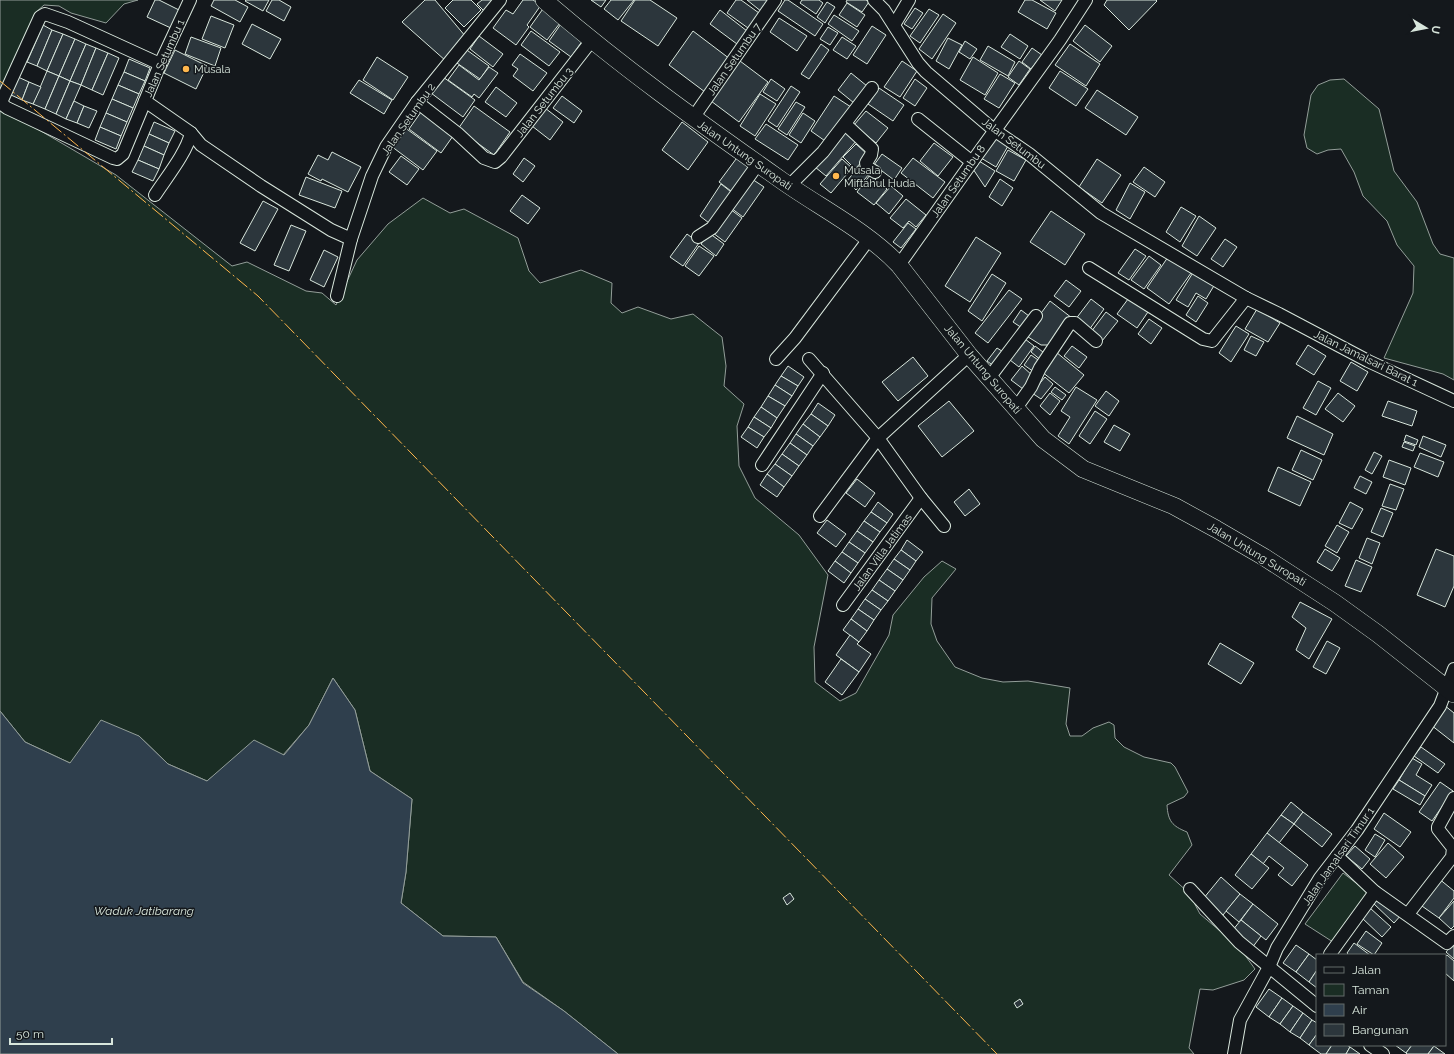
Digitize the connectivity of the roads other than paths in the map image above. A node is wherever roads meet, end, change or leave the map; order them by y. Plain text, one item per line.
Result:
1 (190, 0) edge
2 (500, 0) edge
3 (544, 0) edge
4 (775, 0) edge
5 (874, 0) edge
6 (909, 0) edge
7 (1086, 0) edge
8 (894, 25) junction
9 (592, 40) junction
10 (160, 64) junction
11 (872, 88) dead end
12 (145, 101) junction
13 (417, 102) junction
14 (693, 118) junction
15 (918, 119) dead end
16 (845, 124) junction
17 (994, 130) junction
18 (194, 136) junction
19 (972, 162) junction
20 (758, 164) junction
21 (875, 172) dead end
22 (789, 186) junction
23 (155, 195) dead end
24 (698, 237) dead end
25 (351, 239) junction
26 (869, 239) junction
27 (899, 265) junction
28 (1089, 268) dead end
29 (336, 296) dead end
30 (1246, 298) junction
31 (1036, 316) dead end
32 (1096, 341) dead end
33 (969, 355) junction
34 (776, 359) dead end
35 (810, 359) dead end
36 (822, 373) junction
37 (988, 378) junction
38 (1454, 401) edge
39 (1016, 408) junction
40 (878, 438) junction
41 (762, 466) dead end
42 (921, 498) junction
43 (820, 516) dead end
44 (944, 526) dead end
45 (843, 605) dead end
46 (1454, 669) edge
47 (1450, 691) edge
48 (1454, 798) edge
49 (1337, 856) junction
50 (1190, 889) dead end
51 (1375, 892) junction
52 (1408, 914) junction
53 (1454, 936) edge
54 (1330, 954) dead end
55 (1269, 967) junction
56 (1316, 1005) edge
57 (1371, 1046) edge
58 (1234, 1054) edge
59 (1383, 1054) edge

1 - 10 street, Jalan Setumbu 1
2 - 13 street, Jalan Setumbu 2
3 - 9 main road, Jalan Untung Suropati
4 - 14 street, Jalan Setumbu 7
5 - 8 street, Jalan Setumbu
6 - 8 street
7 - 17 street, Jalan Setumbu 8
8 - 17 street, Jalan Setumbu
9 - 13 street, Jalan Setumbu 3
9 - 14 main road, Jalan Untung Suropati
10 - 12 street, Jalan Setumbu 1
10 - 12 street
11 - 16 street
12 - 18 street, Jalan Setumbu 1
13 - 25 street, Jalan Setumbu 2
14 - 20 main road, Jalan Untung Suropati
15 - 19 street
16 - 21 street
16 - 22 street
17 - 19 street, Jalan Setumbu 8
17 - 30 street, Jalan Setumbu
18 - 23 street
18 - 25 street
19 - 27 street, Jalan Setumbu 8
20 - 22 main road, Jalan Untung Suropati
20 - 24 street
22 - 26 main road, Jalan Untung Suropati
25 - 29 street, Jalan Setumbu 2
26 - 27 main road, Jalan Untung Suropati
26 - 34 street
27 - 33 main road, Jalan Untung Suropati
28 - 30 street
30 - 38 street, Jalan Jamalsari Barat 1
31 - 37 street
32 - 39 street
33 - 37 main road, Jalan Untung Suropati
33 - 40 street
35 - 36 street
36 - 40 street
36 - 41 street
37 - 39 main road, Jalan Untung Suropati
39 - 47 main road, Jalan Untung Suropati
40 - 42 street
40 - 43 street
42 - 44 street
42 - 45 street, Jalan Villa Jatimas
46 - 47 street
47 - 49 street, Jalan Jamalsari Timur 1
48 - 52 street
49 - 51 street
49 - 55 street, Jalan Jamalsari Timur 1
50 - 55 street
51 - 52 street
51 - 54 street
52 - 53 street
55 - 56 street
55 - 58 street, Jalan Jamalsari Timur 1
57 - 59 street

